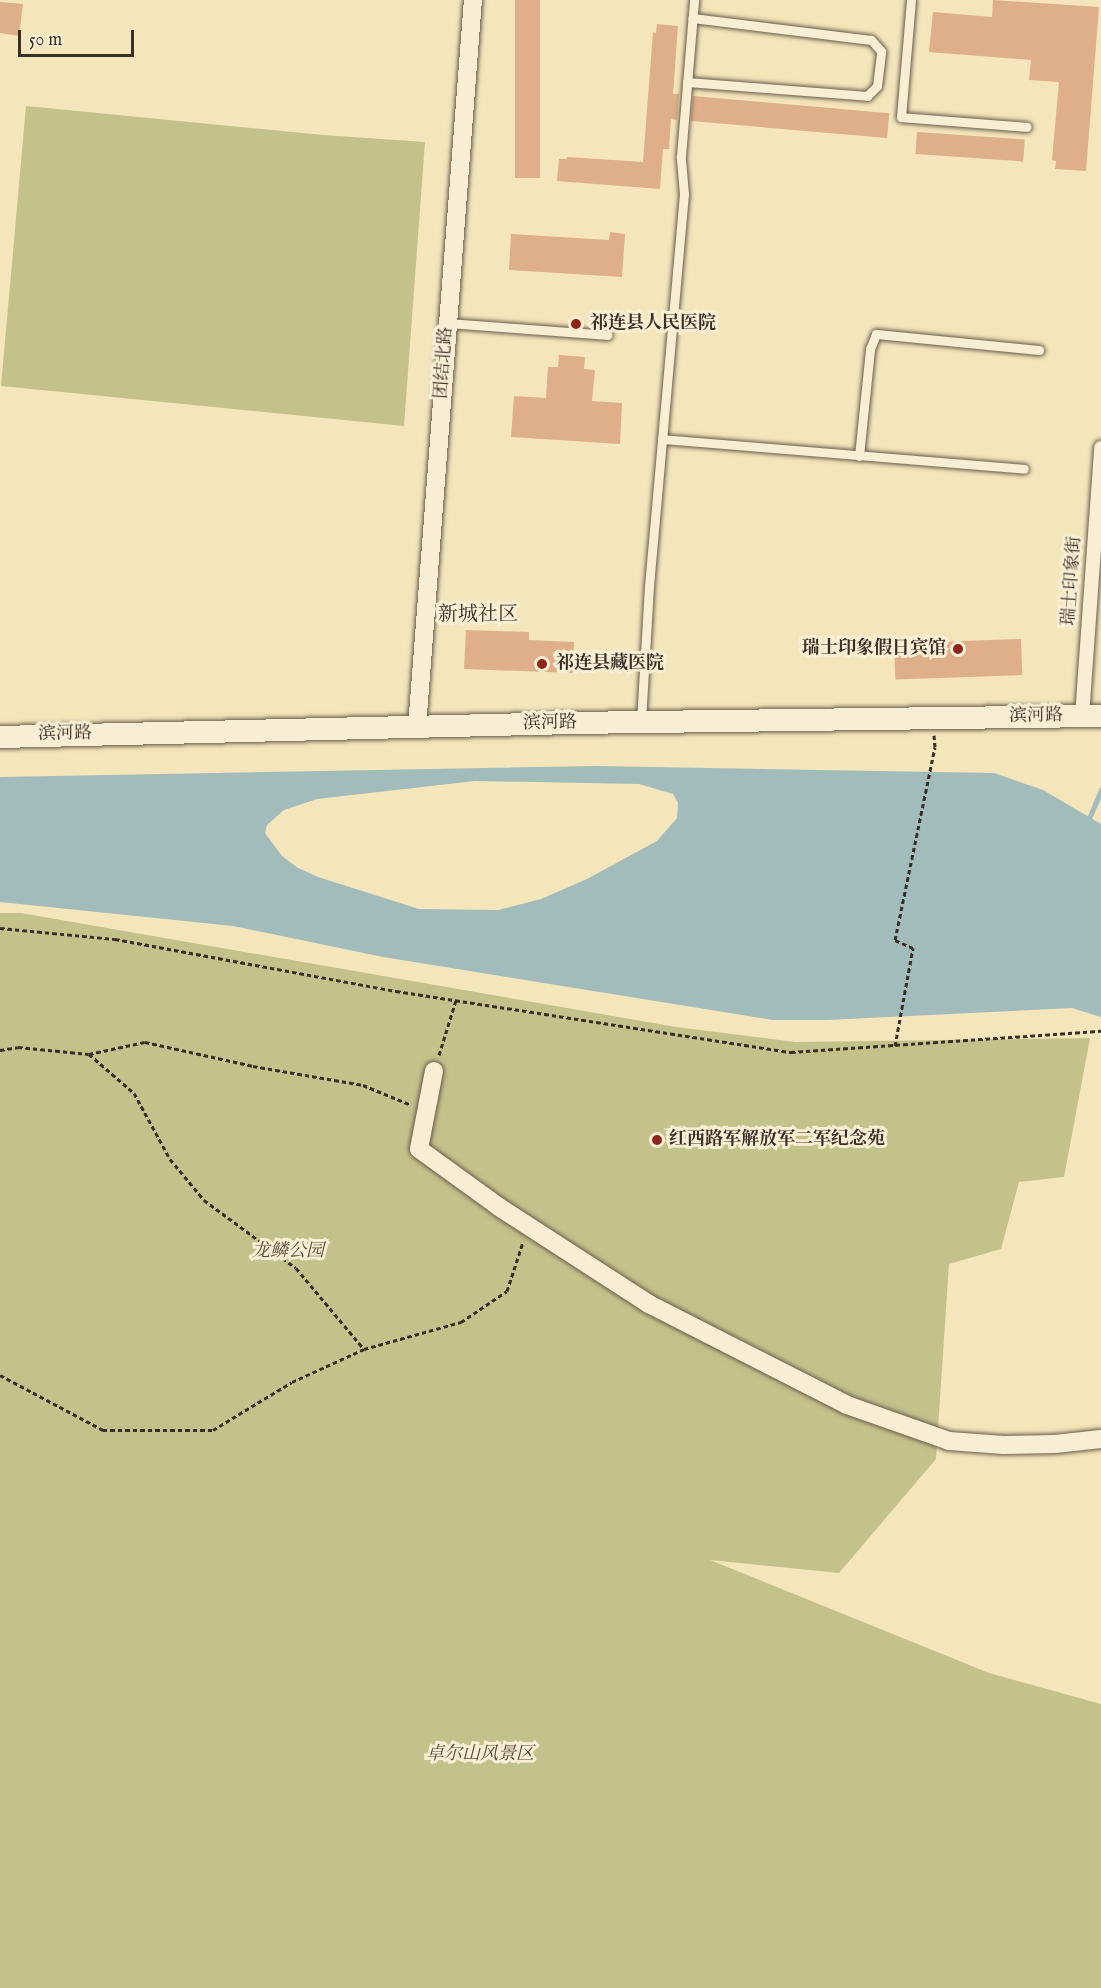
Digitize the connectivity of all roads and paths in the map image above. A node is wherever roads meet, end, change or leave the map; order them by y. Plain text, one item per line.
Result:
1 (473, 0) edge
2 (694, 0) edge
3 (911, 0) edge
4 (692, 18) junction
5 (687, 82) junction
6 (1027, 127) dead end
7 (448, 323) junction
8 (608, 335) dead end
9 (1039, 350) dead end
10 (662, 439) junction
11 (1101, 448) edge
12 (859, 456) junction
13 (1024, 469) dead end
14 (1091, 716) edge
15 (641, 722) junction
16 (417, 727) junction
17 (0, 737) edge
18 (935, 747) dead end
19 (0, 928) edge
20 (456, 1000) junction
21 (1101, 1031) edge
22 (895, 1046) junction
23 (0, 1050) edge
24 (89, 1054) junction
25 (434, 1071) joint
26 (426, 1111) junction
27 (528, 1226) junction
28 (364, 1349) junction
29 (0, 1375) edge
30 (1101, 1439) edge

1 - 7 street, 团结北路
2 - 4 lane
3 - 6 lane
4 - 5 lane
4 - 5 lane
5 - 10 lane
7 - 8 lane
7 - 16 street, 团结北路
9 - 12 lane
10 - 12 lane
10 - 15 lane
11 - 14 street, 瑞士印象街
12 - 13 lane
14 - 15 street, 滨河路
15 - 16 street, 滨河路
16 - 17 street, 滨河路
18 - 22 path
19 - 20 path
20 - 22 path
20 - 25 path
21 - 22 path
23 - 24 path
24 - 26 path
24 - 28 path
25 - 26 street
26 - 27 street
27 - 28 path
27 - 30 street
28 - 29 path

